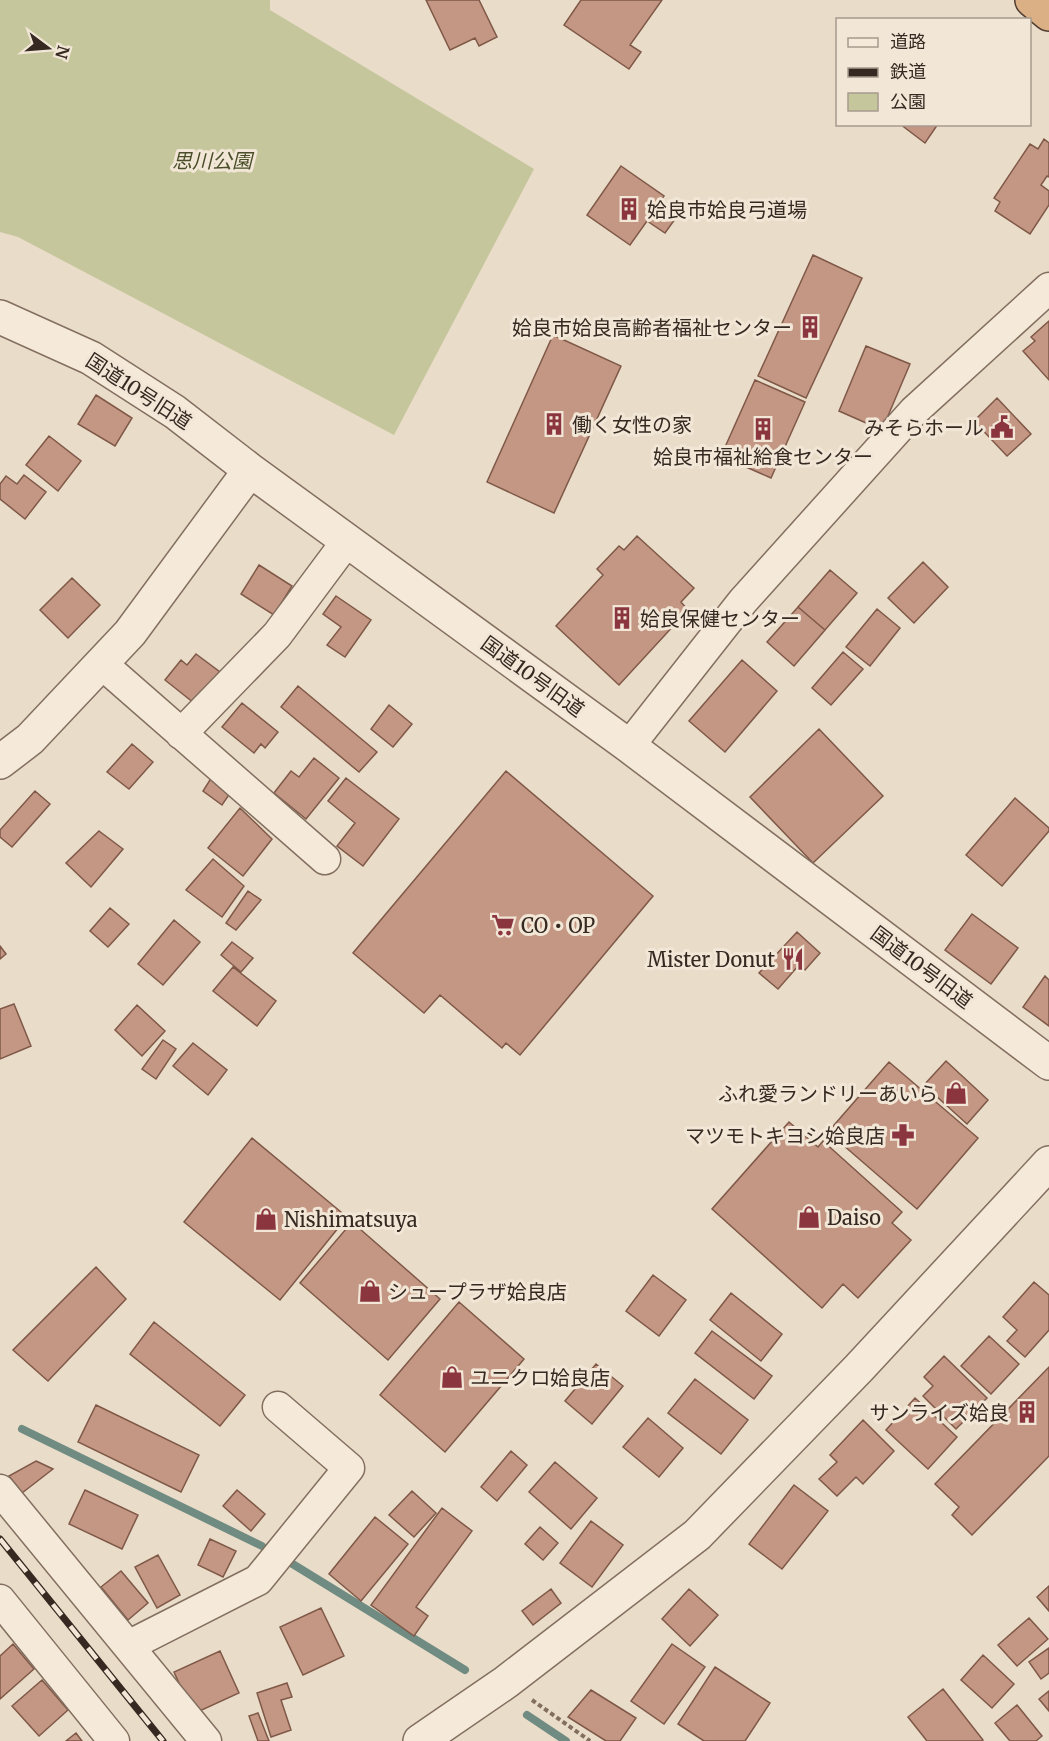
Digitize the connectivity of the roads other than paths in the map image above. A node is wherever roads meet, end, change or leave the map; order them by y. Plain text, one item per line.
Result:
1 (1032, 0) edge
2 (1049, 14) edge
3 (1049, 288) edge
4 (0, 316) edge
5 (250, 470) junction
6 (347, 541) junction
7 (102, 664) junction
8 (181, 734) junction
9 (629, 746) junction
10 (0, 762) edge
11 (325, 859) dead end
12 (1049, 1063) edge
13 (1049, 1164) edge
14 (278, 1407) dead end
15 (0, 1490) edge
16 (0, 1600) edge
17 (128, 1646) junction
18 (114, 1741) edge
19 (206, 1741) edge
20 (420, 1741) edge

1 - 2 highway
3 - 9 street
4 - 5 street, 国道10号旧道
5 - 6 street, 国道10号旧道
5 - 7 street
6 - 8 street
6 - 9 street, 国道10号旧道
7 - 8 street
7 - 10 street
8 - 11 street
9 - 12 street, 国道10号旧道
13 - 20 street
14 - 17 street
15 - 17 street
16 - 18 street
17 - 19 street

